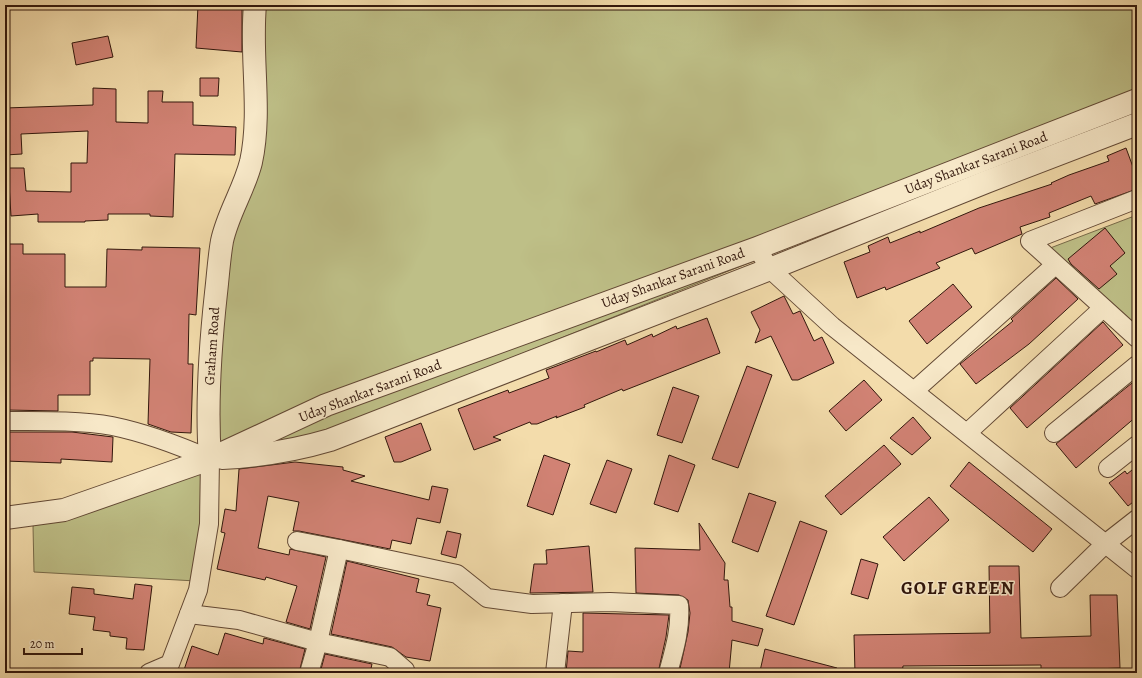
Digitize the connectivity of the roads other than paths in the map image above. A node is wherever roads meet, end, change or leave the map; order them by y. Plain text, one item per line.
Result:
1 (255, 5) edge
2 (1137, 100) edge
3 (1137, 124) edge
4 (1137, 199) edge
5 (757, 248) junction
6 (1055, 265) junction
7 (770, 270) junction
8 (1103, 308) junction
9 (1137, 338) edge
10 (1137, 365) edge
11 (914, 391) junction
12 (5, 421) edge
13 (967, 433) junction
14 (1054, 433) dead end
15 (1137, 445) edge
16 (210, 459) junction
17 (1108, 468) dead end
18 (5, 518) edge
19 (1137, 519) edge
20 (298, 541) dead end
21 (1105, 544) junction
22 (339, 549) junction
23 (1137, 569) edge
24 (1060, 588) dead end
25 (563, 603) junction
26 (189, 614) junction
27 (318, 642) junction
28 (149, 673) edge
29 (309, 673) edge
30 (405, 673) edge
31 (555, 673) edge
32 (668, 673) edge

1 - 16 street, Graham Road
2 - 5 street, Uday Shankar Sarani Road
3 - 7 street, Uday Shankar Sarani Road
4 - 6 street
5 - 7 street
5 - 16 street, Uday Shankar Sarani Road
6 - 8 street
6 - 11 street
7 - 11 street
7 - 16 street, Uday Shankar Sarani Road
8 - 9 street
8 - 13 street
10 - 14 street
11 - 13 street
12 - 16 street
13 - 21 street
15 - 17 street
16 - 18 street, Uday Shankar Sarani Road
16 - 26 street, Graham Road
19 - 21 street
20 - 22 street
21 - 23 street
21 - 24 street
22 - 25 street
22 - 27 street
25 - 31 street
25 - 32 street
26 - 27 street
26 - 28 street, Graham Road
27 - 29 street
27 - 30 street

